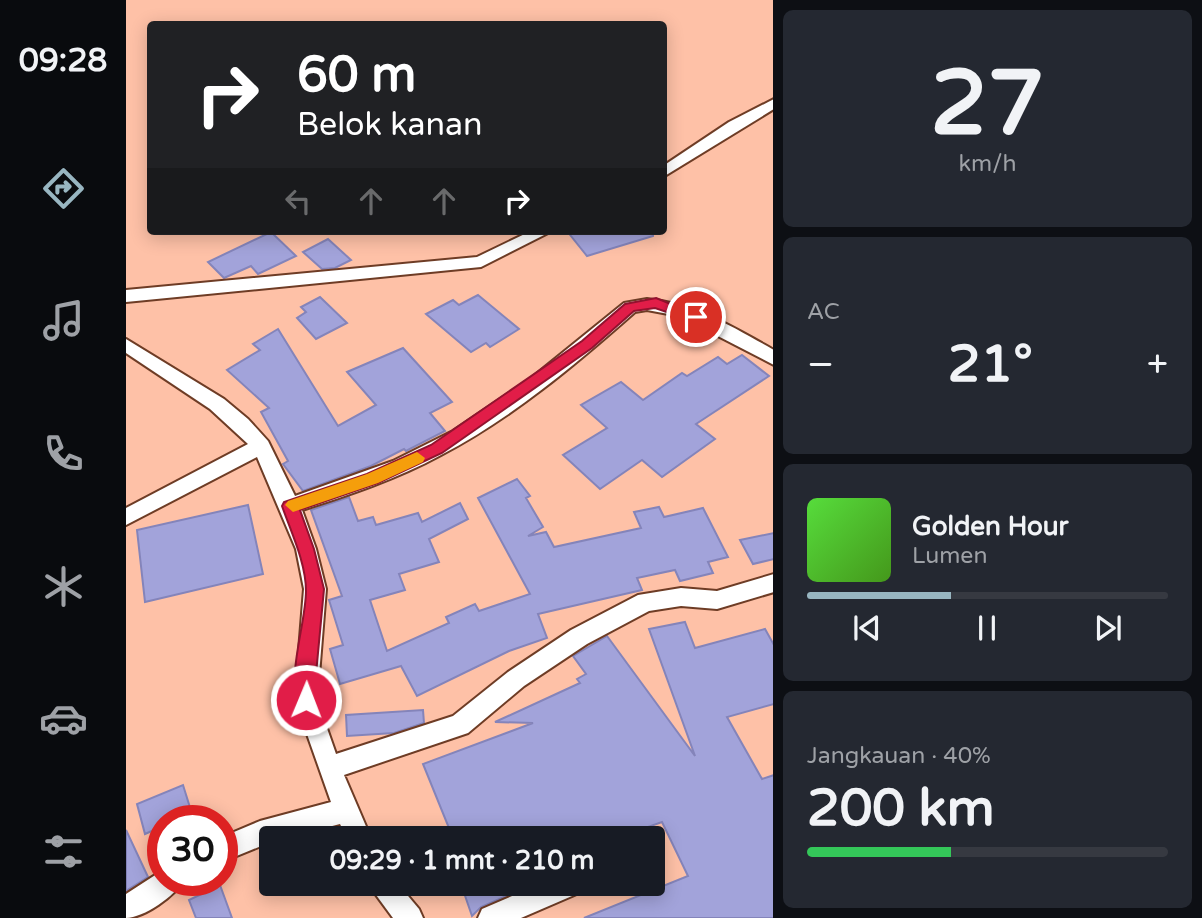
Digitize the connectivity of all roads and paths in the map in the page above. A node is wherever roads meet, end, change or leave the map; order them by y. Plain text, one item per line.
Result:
1 (773, 103) edge
2 (667, 170) edge
3 (536, 235) edge
4 (126, 296) edge
5 (126, 345) edge
6 (773, 359) edge
7 (261, 446) junction
8 (290, 506) junction
9 (126, 517) edge
10 (773, 583) edge
11 (329, 768) junction
12 (346, 810) junction
13 (353, 826) edge
14 (238, 843) edge
15 (147, 895) edge
16 (391, 896) edge
17 (542, 896) edge
18 (126, 909) edge
19 (410, 918) edge
20 (491, 918) edge

1 - 2 street
3 - 4 street
5 - 7 street
6 - 8 street
7 - 8 street
7 - 9 street
8 - 11 street
10 - 11 street
11 - 12 street
12 - 13 street
12 - 14 street
15 - 18 street
16 - 19 street
17 - 20 street

